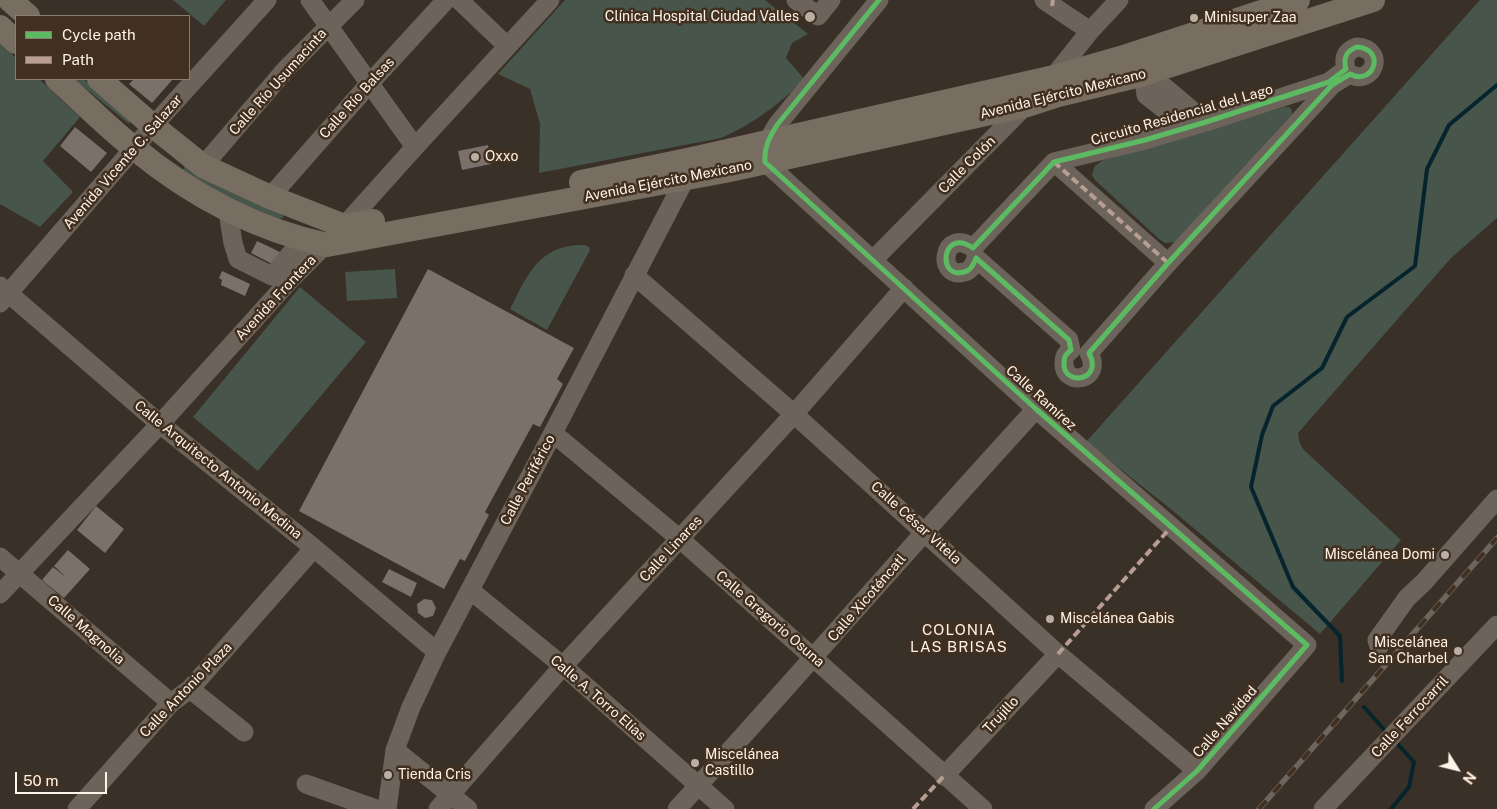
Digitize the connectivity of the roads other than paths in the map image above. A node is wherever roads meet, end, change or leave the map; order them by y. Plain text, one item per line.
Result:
1 (10, 0) edge
2 (268, 0) edge
3 (310, 0) edge
4 (355, 0) edge
5 (446, 0) edge
6 (459, 0) edge
7 (550, 0) edge
8 (796, 0) edge
9 (831, 0) edge
10 (879, 0) edge
11 (1044, 0) edge
12 (1119, 0) edge
13 (1298, 0) edge
14 (1369, 1) edge
15 (27, 15) edge
16 (329, 26) junction
17 (0, 27) edge
18 (1090, 31) junction
19 (15, 41) edge
20 (507, 46) junction
21 (1127, 56) junction
22 (1054, 77) junction
23 (1142, 78) junction
24 (58, 80) edge
25 (100, 80) edge
26 (370, 83) junction
27 (1027, 105) junction
28 (1206, 122) junction
29 (153, 126) junction
30 (1187, 128) junction
31 (415, 147) junction
32 (134, 149) junction
33 (766, 152) junction
34 (1054, 162) junction
35 (203, 166) junction
36 (688, 169) junction
37 (270, 197) junction
38 (228, 212) junction
39 (344, 226) junction
40 (302, 240) junction
41 (327, 245) junction
42 (873, 260) junction
43 (1168, 264) junction
44 (634, 275) junction
45 (272, 276) junction
46 (292, 279) junction
47 (904, 288) junction
48 (3, 294) edge
49 (1036, 409) junction
50 (794, 414) junction
51 (160, 424) junction
52 (553, 433) junction
53 (1497, 499) edge
54 (924, 531) junction
55 (680, 539) junction
56 (314, 548) junction
57 (0, 557) edge
58 (19, 574) junction
59 (470, 590) junction
60 (0, 594) edge
61 (1497, 625) edge
62 (1307, 645) joint
63 (1379, 648) dead end
64 (437, 652) junction
65 (1058, 654) junction
66 (814, 658) junction
67 (563, 666) junction
68 (190, 689) junction
69 (171, 703) junction
70 (244, 732) dead end
71 (395, 750) junction
72 (1197, 771) junction
73 (944, 776) junction
74 (306, 784) dead end
75 (698, 786) junction
76 (450, 794) junction
77 (77, 809) edge
78 (376, 809) edge
79 (388, 809) edge
80 (438, 809) edge
81 (468, 809) edge
82 (677, 809) edge
83 (724, 809) edge
84 (983, 809) edge
85 (1154, 809) edge
86 (1323, 809) edge

1 - 15 main road
2 - 29 street, Avenida Vicente C. Salazar
3 - 16 street
4 - 16 street, Calle Río Usumacinta
5 - 26 street, Calle Río Balsas
6 - 20 street
7 - 20 street, Avenida Frontera
8 - 9 street
10 - 33 street
11 - 18 street
12 - 18 street, Calle Colón
13 - 21 main road, Avenida Ejército Mexicano
14 - 23 main road, Avenida Ejército Mexicano
16 - 26 street
16 - 35 street, Calle Río Usumacinta
17 - 19 main road
18 - 22 street, Calle Colón
20 - 31 street, Avenida Frontera
21 - 22 main road, Avenida Ejército Mexicano
21 - 23 street
22 - 27 street, Calle Colón
22 - 33 main road, Avenida Ejército Mexicano
23 - 27 main road, Avenida Ejército Mexicano
23 - 28 street
23 - 30 street
24 - 32 main road, Avenida Ejército Mexicano
25 - 29 main road
26 - 31 street
26 - 37 street, Calle Río Balsas
27 - 33 main road, Avenida Ejército Mexicano
27 - 42 street, Calle Colón
28 - 30 street, Circuito Residencial del Lago
28 - 43 street, Circuito Residencial del Lago
29 - 32 street, Avenida Vicente C. Salazar
29 - 35 main road
30 - 34 street, Circuito Residencial del Lago
31 - 39 street, Avenida Frontera
32 - 38 main road, Avenida Ejército Mexicano
32 - 48 street, Avenida Vicente C. Salazar
33 - 36 main road, Avenida Ejército Mexicano
33 - 42 street, Calle Ramírez
34 - 43 street
34 - 43 street, Circuito Residencial del Lago
35 - 37 main road
36 - 39 main road, Avenida Ejército Mexicano
36 - 41 main road, Avenida Ejército Mexicano
36 - 44 street, Calle Periférico
37 - 39 main road
38 - 40 main road, Avenida Ejército Mexicano
38 - 45 street
39 - 41 street, Avenida Frontera
40 - 41 main road, Avenida Ejército Mexicano
40 - 45 street
41 - 46 street, Avenida Frontera
42 - 47 street, Calle Ramírez
44 - 50 street, Calle César Vitela
44 - 52 street, Calle Periférico
45 - 46 street
46 - 51 street, Avenida Frontera
47 - 49 street, Calle Ramírez
47 - 50 street, Calle Linares
48 - 51 street, Calle Arquitecto Antonio Medina
49 - 54 street, Calle Xicoténcatl
49 - 62 street, Calle Ramírez
50 - 54 street, Calle César Vitela
50 - 55 street, Calle Linares
51 - 56 street, Calle Arquitecto Antonio Medina
51 - 58 street, Avenida Frontera
52 - 55 street, Calle Gregorio Osuna
52 - 59 street, Calle Periférico
53 - 63 street
54 - 65 street, Calle César Vitela
54 - 66 street, Calle Xicoténcatl
55 - 66 street, Calle Gregorio Osuna
55 - 67 street, Calle Linares
56 - 64 street, Calle Arquitecto Antonio Medina
56 - 68 street, Calle Antonio Plaza
57 - 58 street, Calle Magnolia
58 - 60 street, Avenida Frontera
58 - 69 street, Calle Magnolia
59 - 64 street, Calle Periférico
59 - 67 street, Calle A. Torro Elías
61 - 86 street, Calle Ferrocarril
62 - 72 street, Calle Navidad
64 - 71 street, Calle Periférico
65 - 72 street, Calle César Vitela
65 - 73 street, Trujillo
66 - 73 street, Calle Gregorio Osuna
66 - 75 street, Calle Xicoténcatl
67 - 75 street, Calle A. Torro Elías
67 - 76 street, Calle Linares
68 - 69 street, Calle Antonio Plaza
68 - 70 street
69 - 77 street, Calle Antonio Plaza
71 - 76 street
71 - 79 street, Calle Periférico
72 - 85 street, Calle Navidad
73 - 84 street, Calle Gregorio Osuna
74 - 78 street
75 - 82 street, Calle Xicoténcatl
75 - 83 street, Calle A. Torro Elías
76 - 80 street, Calle Linares
76 - 81 street

